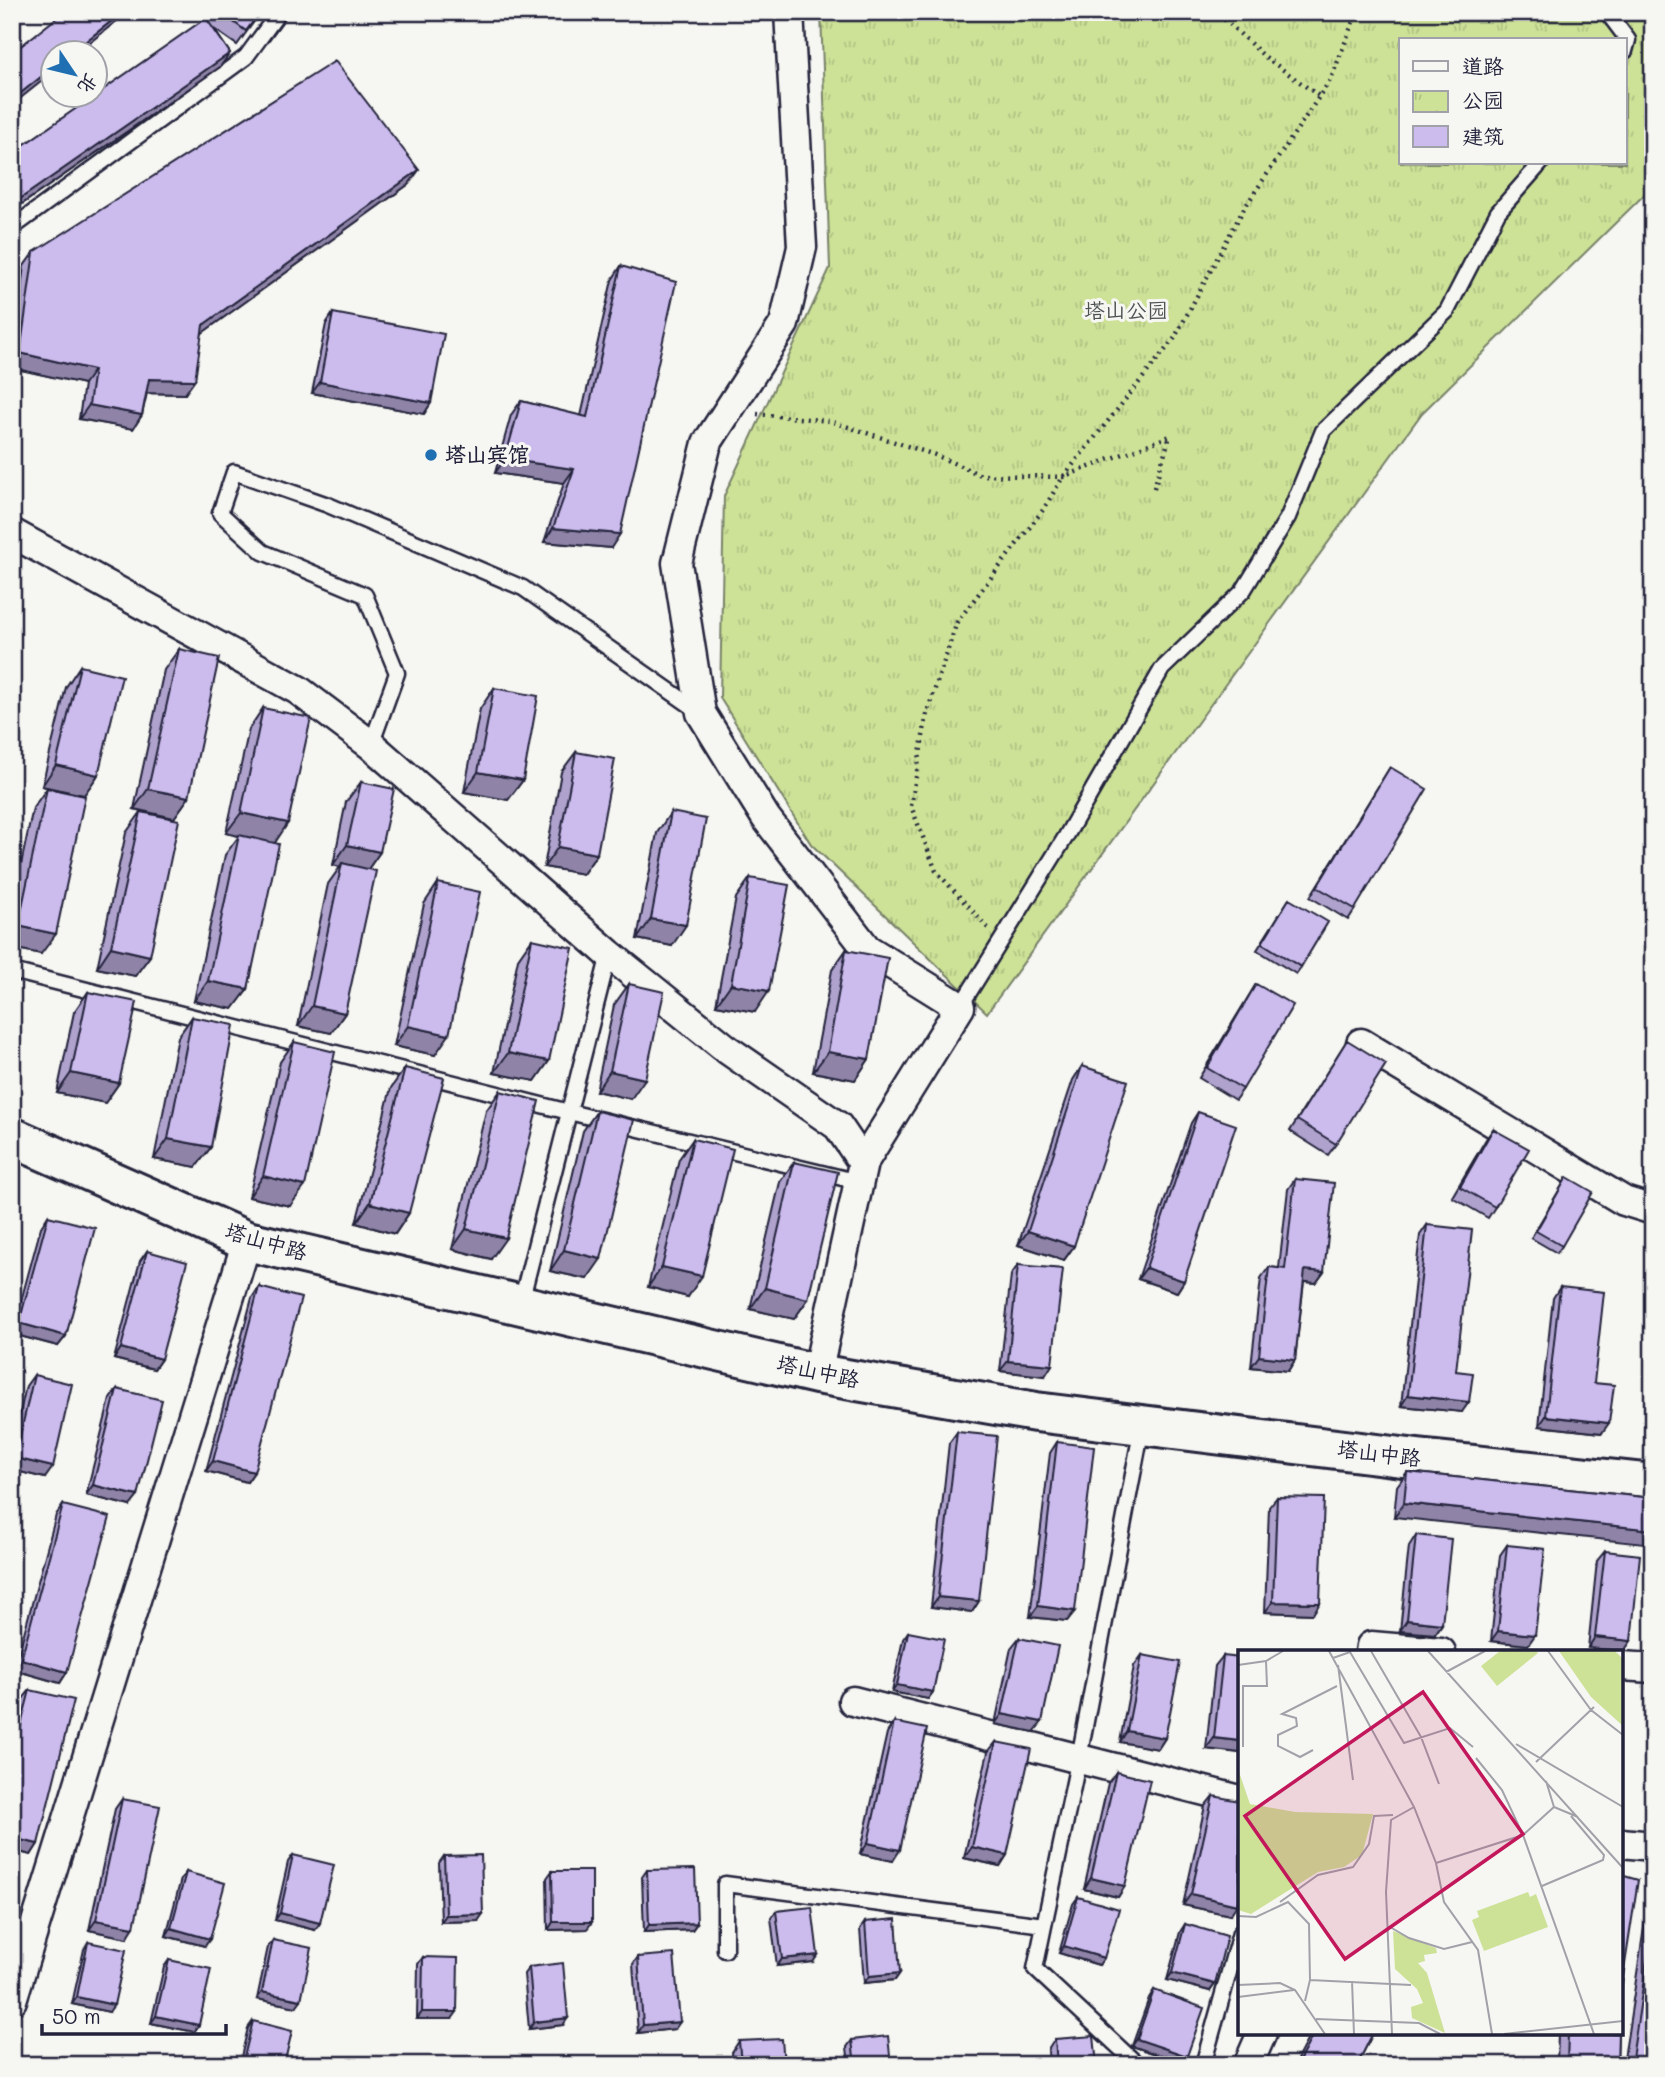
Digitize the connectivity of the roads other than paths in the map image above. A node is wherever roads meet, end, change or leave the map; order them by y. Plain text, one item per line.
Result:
1 (279, 12) edge
2 (789, 12) edge
3 (1607, 12) edge
4 (1626, 47) edge
5 (1540, 164) edge
6 (12, 228) edge
7 (12, 533) edge
8 (702, 713) junction
9 (372, 745) junction
10 (609, 954) junction
11 (12, 971) edge
12 (960, 1007) junction
13 (1361, 1043) dead end
14 (569, 1112) junction
15 (12, 1137) edge
16 (861, 1173) junction
17 (1653, 1210) edge
18 (247, 1241) junction
19 (520, 1304) junction
20 (817, 1374) junction
21 (1143, 1425) junction
22 (1653, 1484) edge
23 (1370, 1650) edge
24 (1418, 1650) edge
25 (1623, 1666) edge
26 (1653, 1668) edge
27 (853, 1702) dead end
28 (1079, 1758) junction
29 (1238, 1799) edge
30 (1623, 1843) edge
31 (1653, 1846) edge
32 (1044, 1925) junction
33 (1238, 1940) edge
34 (725, 1950) dead end
35 (12, 2000) edge
36 (1261, 2035) edge
37 (1138, 2065) edge
38 (1203, 2065) edge
39 (1248, 2065) edge

1 - 6 lane
2 - 8 street
3 - 4 lane
5 - 12 lane
7 - 9 street
8 - 9 lane
8 - 12 street
9 - 10 street
10 - 14 lane
10 - 16 street
11 - 14 lane
12 - 16 street
13 - 17 street
14 - 16 lane
14 - 19 lane
15 - 18 street, 塔山中路
16 - 20 street
18 - 19 street, 塔山中路
18 - 35 street
19 - 20 street, 塔山中路
20 - 21 street, 塔山中路
21 - 22 street, 塔山中路
21 - 28 lane
23 - 24 street
25 - 26 street
27 - 28 street
28 - 29 street
28 - 32 lane
30 - 31 street
32 - 34 lane
32 - 37 lane
33 - 38 lane
36 - 39 street

